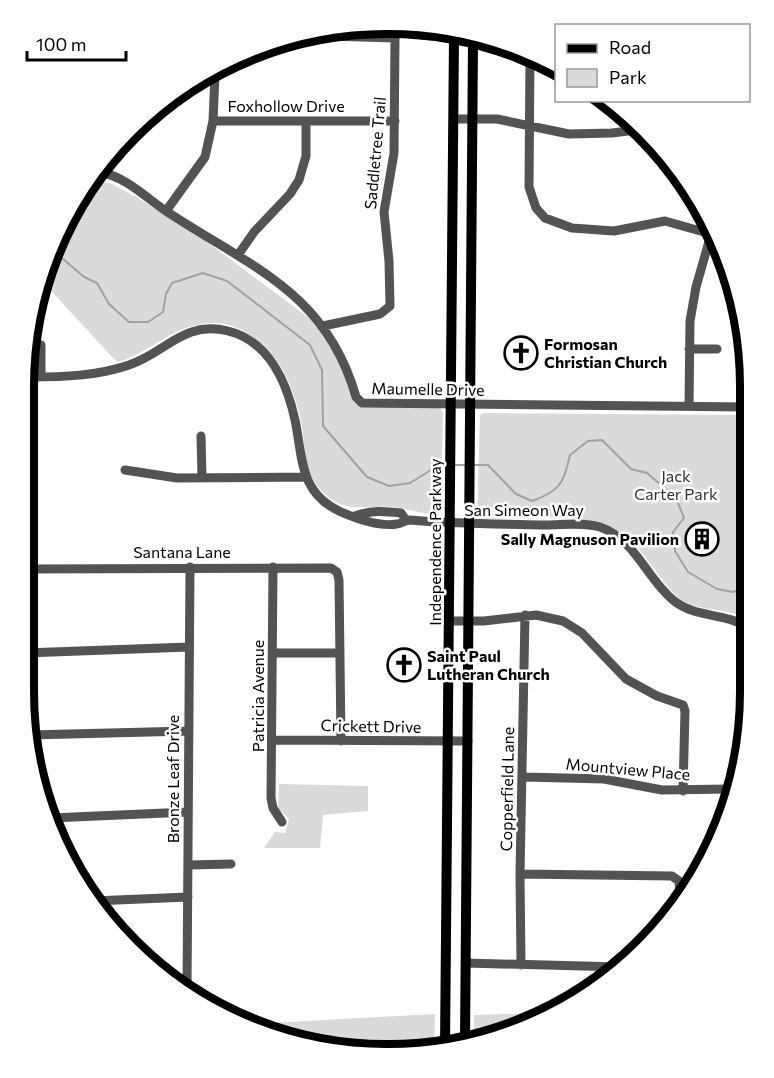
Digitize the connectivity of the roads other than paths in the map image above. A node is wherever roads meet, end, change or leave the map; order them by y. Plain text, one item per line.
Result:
1 (351, 37) edge
2 (454, 41) edge
3 (473, 46) edge
4 (530, 65) edge
5 (214, 80) edge
6 (454, 119) junction
7 (473, 119) junction
8 (213, 121) junction
9 (306, 121) junction
10 (395, 121) junction
11 (529, 126) junction
12 (628, 130) edge
13 (107, 172) edge
14 (166, 211) junction
15 (703, 231) edge
16 (709, 244) edge
17 (238, 255) junction
18 (323, 326) junction
19 (41, 345) dead end
20 (689, 349) junction
21 (717, 349) dead end
22 (34, 376) edge
23 (41, 377) junction
24 (451, 404) junction
25 (470, 405) junction
26 (689, 406) junction
27 (740, 407) edge
28 (201, 436) dead end
29 (125, 470) dead end
30 (305, 477) junction
31 (202, 478) junction
32 (452, 525) junction
33 (470, 525) junction
34 (190, 567) junction
35 (273, 567) junction
36 (34, 569) edge
37 (525, 615) junction
38 (450, 621) junction
39 (469, 621) junction
40 (740, 623) edge
41 (189, 647) junction
42 (34, 653) edge
43 (273, 653) junction
44 (340, 653) junction
45 (189, 731) junction
46 (38, 735) edge
47 (273, 740) junction
48 (341, 741) junction
49 (468, 741) junction
50 (449, 742) junction
51 (524, 777) junction
52 (725, 789) edge
53 (683, 791) junction
54 (188, 812) junction
55 (58, 818) edge
56 (282, 822) dead end
57 (231, 864) dead end
58 (188, 865) junction
59 (520, 874) junction
60 (447, 882) junction
61 (466, 883) junction
62 (679, 888) edge
63 (188, 897) junction
64 (103, 901) edge
65 (446, 963) junction
66 (466, 963) junction
67 (521, 965) junction
68 (606, 968) edge
69 (187, 981) edge
70 (465, 1035) edge
71 (445, 1038) edge

1 - 10 street, Saddletree Trail
2 - 6 main road, Independence Parkway
3 - 7 main road, Independence Parkway
4 - 11 street
5 - 8 street
6 - 7 street
6 - 24 main road, Independence Parkway
7 - 11 street
7 - 25 main road, Independence Parkway
8 - 9 street, Foxhollow Drive
8 - 14 street
9 - 10 street, Foxhollow Drive
9 - 17 street
10 - 18 street, Saddletree Trail
11 - 12 street
11 - 15 street
13 - 14 street, Maumelle Drive
14 - 17 street, Maumelle Drive
16 - 20 street
17 - 18 street, Maumelle Drive
18 - 24 street, Maumelle Drive
19 - 23 street
20 - 21 street
20 - 26 street
22 - 23 street, San Simeon Way
23 - 30 street, San Simeon Way
24 - 25 street, Maumelle Drive
24 - 32 main road, Independence Parkway
25 - 26 street, Maumelle Drive
25 - 33 main road, Independence Parkway
26 - 27 street, Maumelle Drive
28 - 31 street
29 - 31 street
30 - 31 street
30 - 32 street, San Simeon Way
32 - 33 street, San Simeon Way
32 - 38 main road, Independence Parkway
33 - 39 main road, Independence Parkway
33 - 40 street, San Simeon Way
34 - 35 street, Santana Lane
34 - 36 street, Santana Lane
34 - 41 street, Bronze Leaf Drive
35 - 43 street, Patricia Avenue
35 - 44 street, Santana Lane
37 - 39 street
37 - 51 street, Copperfield Lane
37 - 53 street
38 - 39 street
38 - 50 main road, Independence Parkway
39 - 49 main road, Independence Parkway
41 - 42 street
41 - 45 street, Bronze Leaf Drive
43 - 44 street
43 - 47 street, Patricia Avenue
44 - 48 street
45 - 46 street
45 - 54 street, Bronze Leaf Drive
47 - 48 street, Crickett Drive
47 - 56 street, Patricia Avenue
48 - 50 street, Crickett Drive
49 - 50 street, Crickett Drive
49 - 61 main road, Independence Parkway
50 - 60 main road, Independence Parkway
51 - 53 street, Mountview Place
51 - 59 street, Copperfield Lane
52 - 53 street, Mountview Place
54 - 55 street
54 - 58 street, Bronze Leaf Drive
57 - 58 street
58 - 63 street, Bronze Leaf Drive
59 - 62 street
59 - 67 street, Copperfield Lane
60 - 61 main road
60 - 65 main road, Independence Parkway
61 - 66 main road, Independence Parkway
63 - 64 street
63 - 69 street, Bronze Leaf Drive
65 - 66 main road
65 - 71 main road, Independence Parkway
66 - 67 street
66 - 70 main road, Independence Parkway
67 - 68 street

